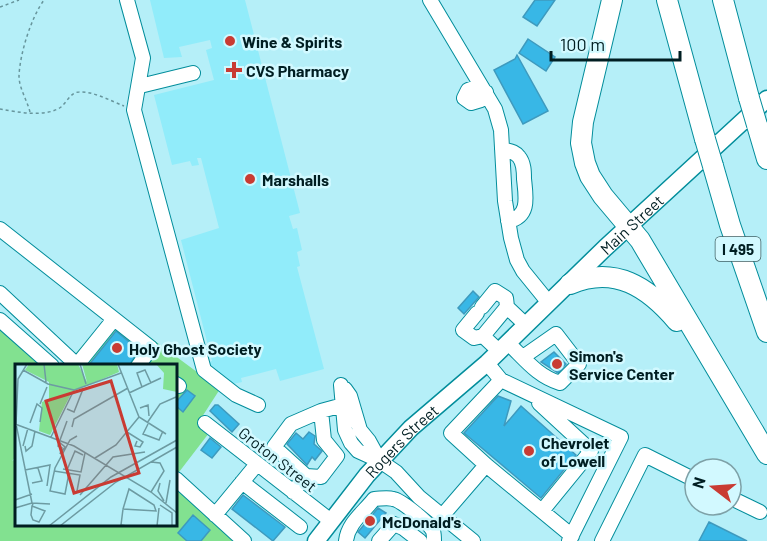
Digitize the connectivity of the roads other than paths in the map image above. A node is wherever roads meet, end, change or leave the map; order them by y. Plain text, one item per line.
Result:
1 (127, 0) edge
2 (430, 0) edge
3 (612, 0) edge
4 (667, 0) edge
5 (723, 0) edge
6 (193, 73) dead end
7 (140, 86) junction
8 (758, 98) edge
9 (502, 149) junction
10 (767, 159) edge
11 (508, 221) junction
12 (629, 225) junction
13 (0, 229) edge
14 (570, 284) junction
15 (0, 293) edge
16 (549, 303) junction
17 (507, 307) junction
18 (114, 319) junction
19 (0, 320) edge
20 (526, 325) junction
21 (767, 332) edge
22 (483, 336) junction
23 (498, 352) junction
24 (706, 355) junction
25 (523, 357) dead end
26 (144, 363) edge
27 (50, 364) edge
28 (75, 364) edge
29 (501, 380) junction
30 (529, 394) junction
31 (258, 405) dead end
32 (343, 405) junction
33 (321, 411) junction
34 (205, 423) dead end
35 (591, 451) junction
36 (767, 454) edge
37 (380, 461) junction
38 (257, 464) junction
39 (486, 465) junction
40 (607, 466) junction
41 (683, 474) edge
42 (306, 476) junction
43 (177, 480) edge
44 (242, 482) junction
45 (293, 492) junction
46 (743, 504) edge
47 (542, 511) junction
48 (760, 512) dead end
49 (215, 515) junction
50 (442, 516) junction
51 (331, 521) junction
52 (300, 527) dead end
53 (571, 538) edge
54 (607, 539) edge
55 (244, 541) edge
56 (316, 541) edge
57 (346, 541) edge
58 (379, 541) edge
59 (420, 541) edge
60 (434, 541) edge
61 (473, 541) edge

1 - 7 street
2 - 9 street
3 - 12 highway
4 - 21 highway, I 495, bridge
5 - 8 highway
6 - 7 street
7 - 31 street
8 - 10 highway, bridge
8 - 12 main road, Main Street
9 - 11 street
9 - 11 street
11 - 16 street
12 - 14 main road, Main Street
12 - 24 highway
13 - 18 street
14 - 16 main road, Main Street
14 - 24 highway
15 - 28 street
16 - 20 main road, Main Street
17 - 20 street
17 - 22 street
17 - 22 street
18 - 26 street
18 - 28 street
19 - 27 street
20 - 23 main road, Main Street
22 - 23 street
23 - 25 street
23 - 29 street
23 - 37 main road, Rogers Street
24 - 36 highway
29 - 30 street
29 - 39 street
30 - 35 street
30 - 40 street
32 - 33 street
32 - 37 street
32 - 37 street
33 - 42 street
33 - 42 street
34 - 38 street, Groton Street
35 - 40 street
35 - 47 street
37 - 50 street
37 - 51 main road, Rogers Street
38 - 44 street
38 - 45 street, Groton Street
39 - 47 street
39 - 50 street
40 - 53 street
41 - 54 street
42 - 45 street
43 - 49 street
44 - 49 street
44 - 52 street
45 - 51 street, Groton Street
46 - 48 street
47 - 53 street
49 - 55 street
50 - 61 street
51 - 56 main road, Rogers Street
57 - 60 street
58 - 59 street

